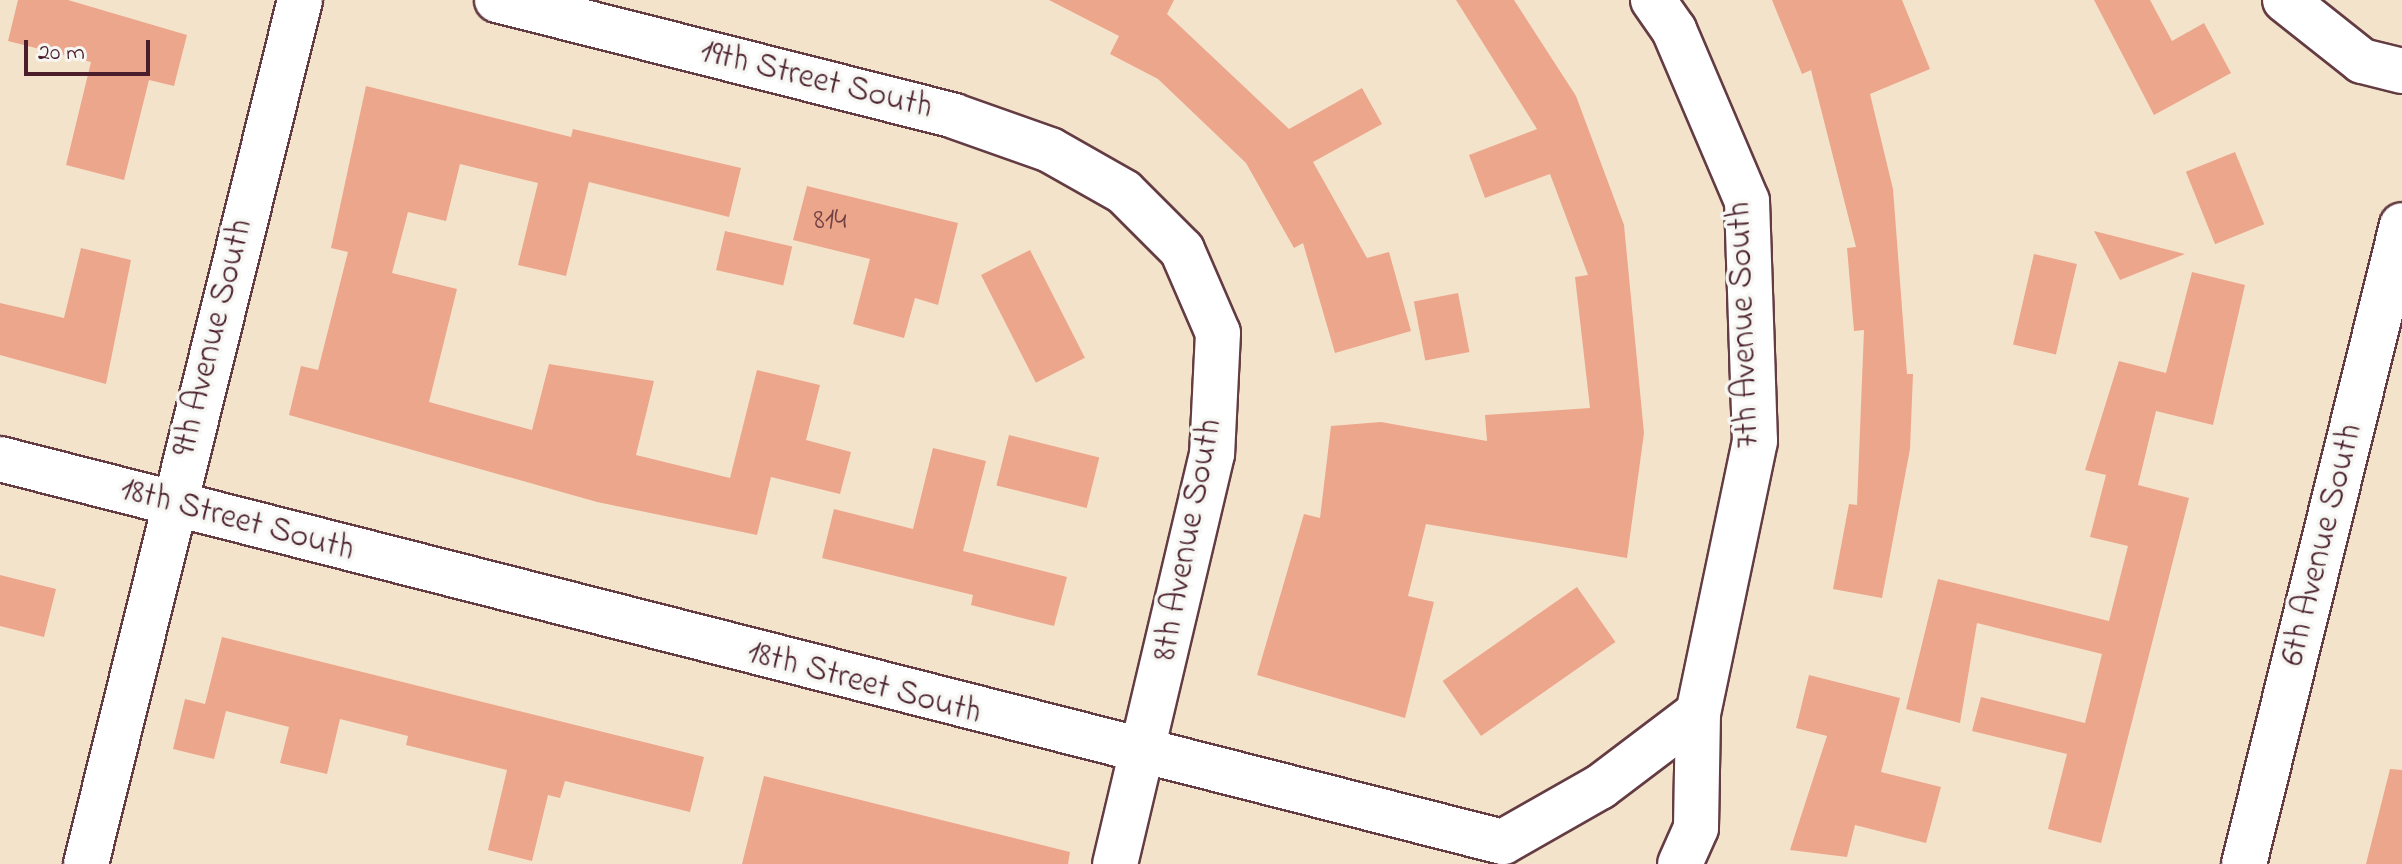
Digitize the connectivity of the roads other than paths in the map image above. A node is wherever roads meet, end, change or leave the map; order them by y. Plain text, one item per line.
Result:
1 (300, 0) edge
2 (497, 0) edge
3 (1653, 0) edge
4 (2285, 0) edge
5 (2402, 71) edge
6 (1124, 192) joint
7 (2402, 225) edge
8 (0, 459) edge
9 (173, 503) junction
10 (1698, 713) junction
11 (1142, 756) junction
12 (1520, 853) edge
13 (86, 864) edge
14 (1115, 864) edge
15 (1680, 864) edge
16 (2244, 864) edge

1 - 9 street, 9th Avenue South
2 - 6 street, 19th Street South
3 - 10 street, 7th Avenue South
4 - 5 street
6 - 11 street, 8th Avenue South
7 - 16 street, 6th Avenue South
8 - 9 street, 18th Street South
9 - 11 street, 18th Street South
9 - 13 street, 9th Avenue South
10 - 12 street, 18th Street South
10 - 15 street, 7th Avenue South
11 - 12 street, 18th Street South
11 - 14 street, 8th Avenue South

